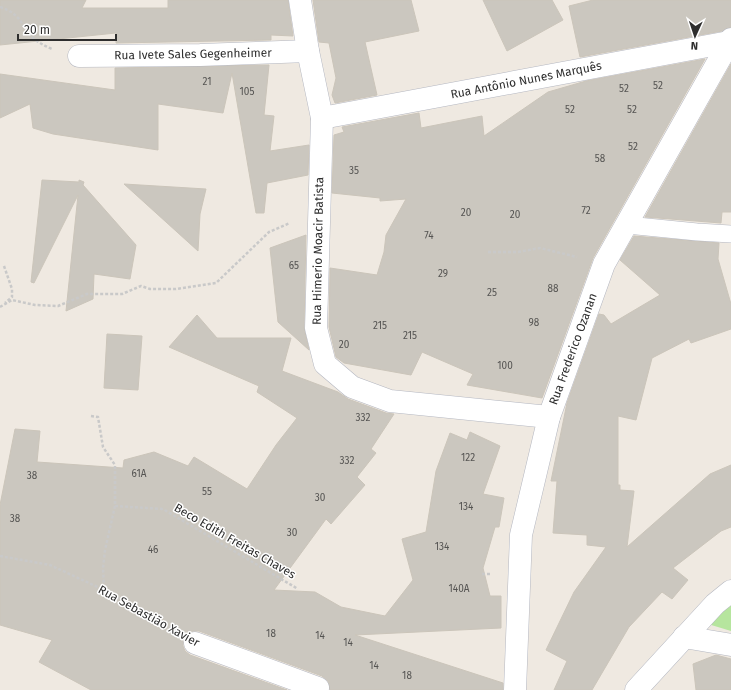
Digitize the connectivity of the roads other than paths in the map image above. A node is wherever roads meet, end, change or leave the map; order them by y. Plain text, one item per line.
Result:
1 (300, 0) edge
2 (730, 40) edge
3 (308, 51) junction
4 (79, 56) road end
5 (322, 118) junction
6 (627, 225) junction
7 (731, 234) edge
8 (549, 417) junction
9 (731, 591) edge
10 (684, 637) junction
11 (195, 643) road end
12 (731, 646) edge
13 (317, 690) edge
14 (515, 690) edge
15 (636, 690) edge

1 - 3 street, Rua Himerio Moacir Batista
2 - 5 street, Rua Antônio Nunes Marquês
2 - 6 street, Rua Frederico Ozanan
3 - 4 street, Rua Ivete Sales Gegenheimer
3 - 5 street, Rua Himerio Moacir Batista
5 - 8 street, Rua Himerio Moacir Batista
6 - 7 lane
6 - 8 street, Rua Frederico Ozanan
8 - 14 street, Rua Frederico Ozanan
9 - 10 street
10 - 12 street
10 - 15 street
11 - 13 street, Rua Sebastião Xavier

